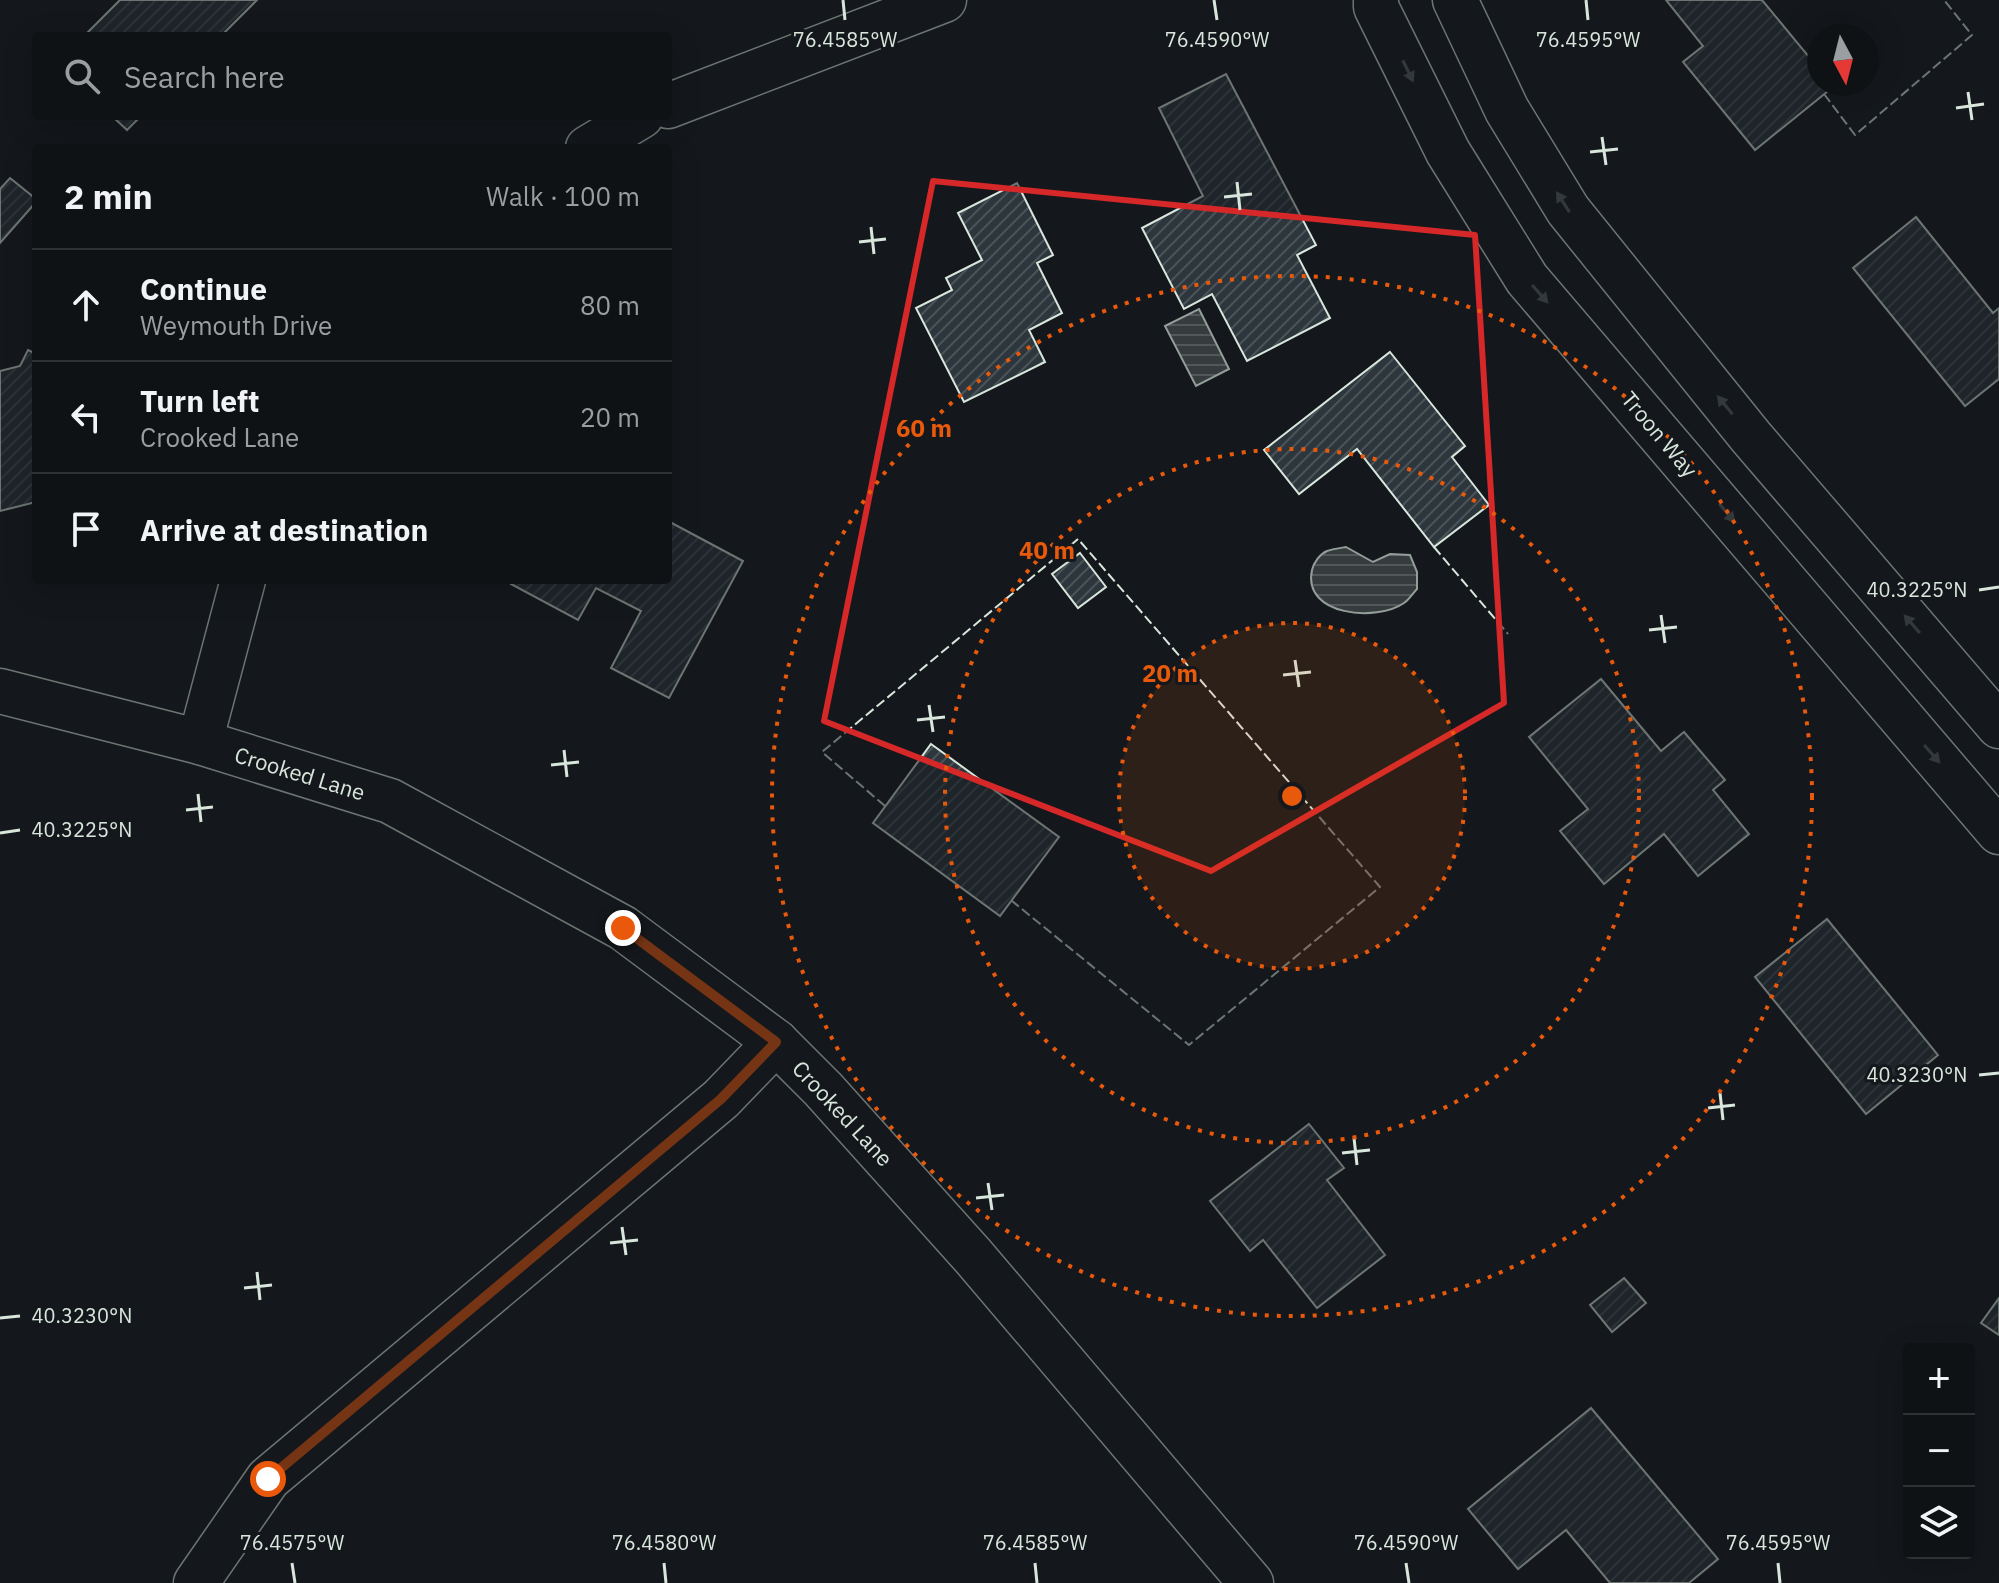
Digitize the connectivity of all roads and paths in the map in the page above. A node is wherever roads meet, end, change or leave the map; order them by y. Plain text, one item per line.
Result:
1 (944, 0) edge
2 (1376, 0) edge
3 (1455, 0) edge
4 (672, 104) edge
5 (634, 120) edge
6 (595, 144) edge
7 (242, 584) edge
8 (1941, 659) junction
9 (0, 691) edge
10 (1890, 705) junction
11 (1999, 726) edge
12 (200, 742) junction
13 (1999, 832) edge
14 (776, 1042) junction
15 (196, 1583) edge
16 (1251, 1583) edge

1 - 4 street
2 -> 10 street, Troon Way
8 -> 3 street
5 - 6 street
7 - 12 street
8 - 10 street
8 - 11 street
9 - 12 street, Crooked Lane
10 -> 13 street, Troon Way
12 - 14 street, Crooked Lane
14 - 15 street
14 - 16 street, Crooked Lane

